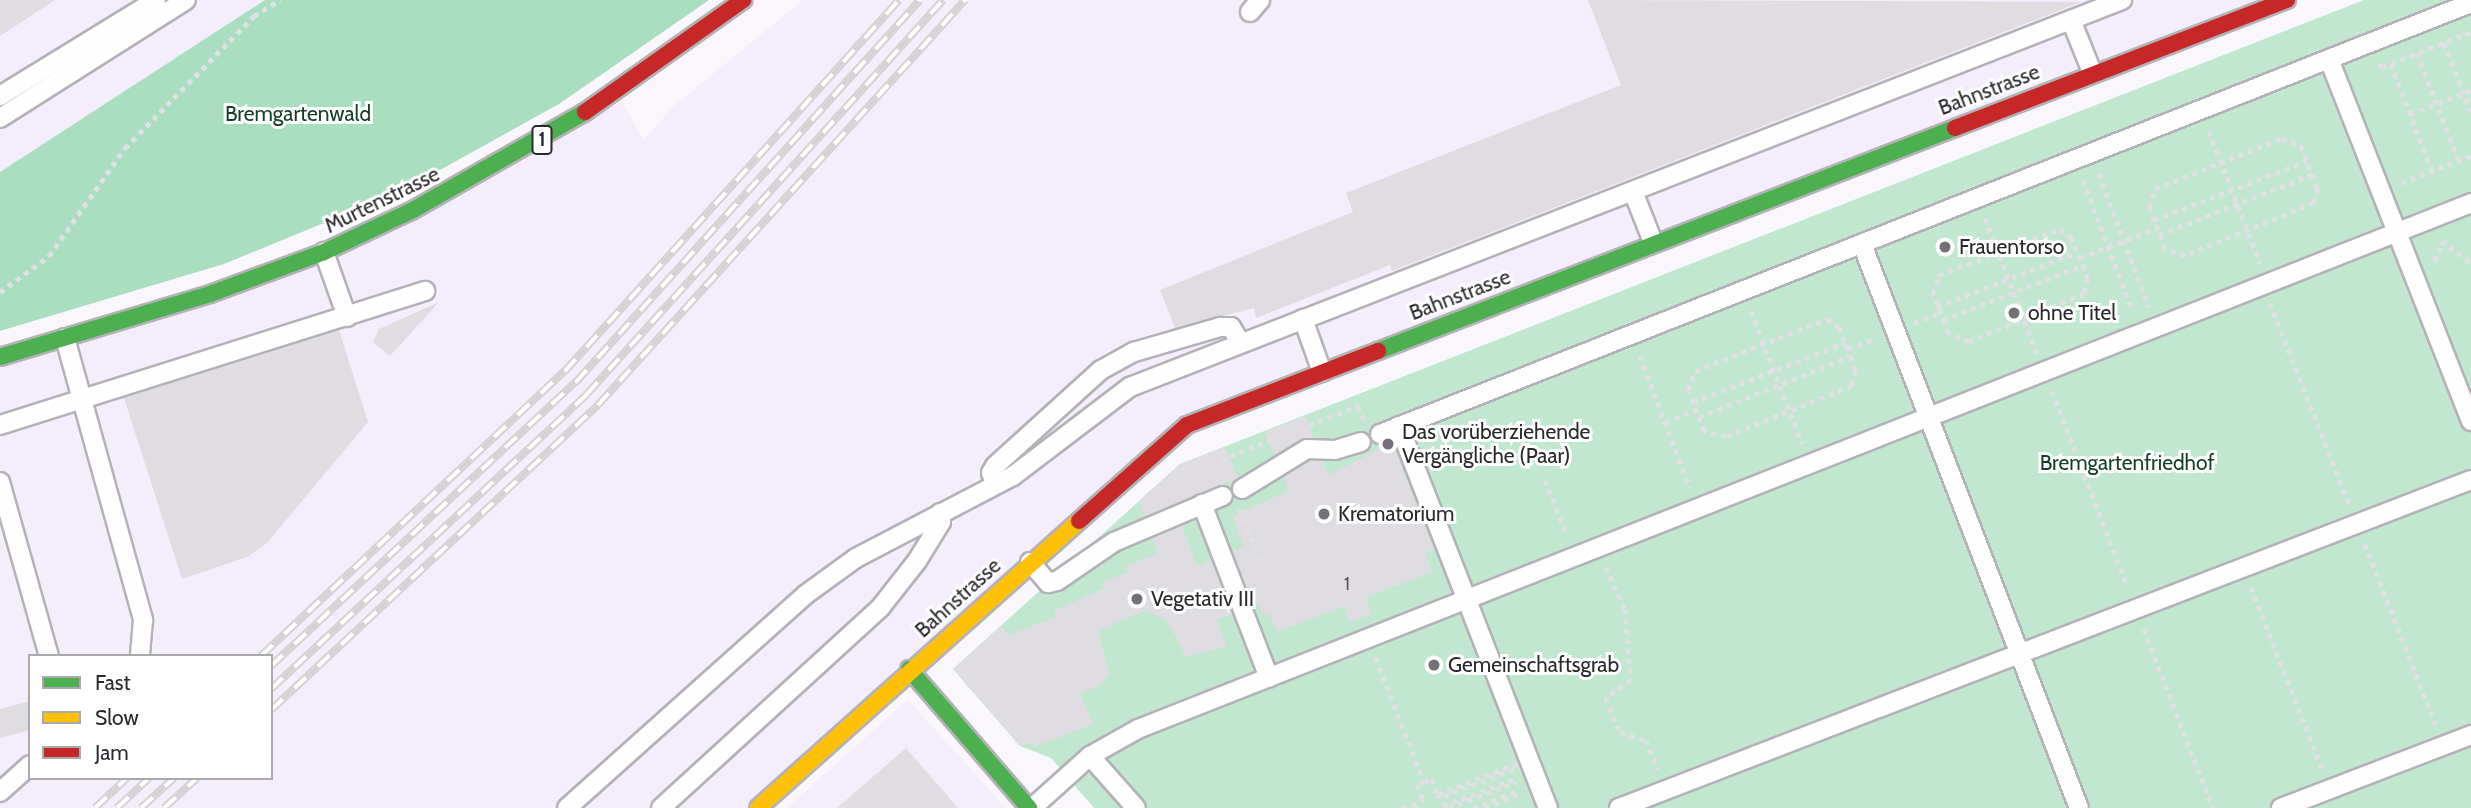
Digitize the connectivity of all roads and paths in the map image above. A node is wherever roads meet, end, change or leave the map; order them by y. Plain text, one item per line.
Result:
1 (156, 0) edge
2 (186, 0) edge
3 (280, 0) edge
4 (743, 0) edge
5 (2122, 0) edge
6 (2287, 0) edge
7 (2471, 3) edge
8 (2071, 20) junction
9 (2444, 43) dead end
10 (2417, 53) dead end
11 (2329, 59) junction
12 (2391, 64) dead end
13 (2092, 72) junction
14 (2471, 90) edge
15 (2463, 93) junction
16 (0, 96) edge
17 (2437, 104) junction
18 (2201, 109) junction
19 (2471, 112) edge
20 (2410, 114) junction
21 (0, 118) edge
22 (2083, 155) junction
23 (2471, 156) edge
24 (2307, 161) junction
25 (2459, 161) junction
26 (2221, 162) junction
27 (2432, 171) junction
28 (2313, 174) junction
29 (2232, 190) junction
30 (1634, 194) junction
31 (1977, 198) junction
32 (2471, 203) edge
33 (2238, 204) junction
34 (2154, 220) junction
35 (2419, 224) junction
36 (2157, 228) junction
37 (2248, 231) junction
38 (2397, 232) junction
39 (2159, 235) junction
40 (2453, 235) dead end
41 (2124, 241) junction
42 (1653, 242) junction
43 (2442, 243) junction
44 (1862, 244) junction
45 (2109, 247) junction
46 (1997, 250) junction
47 (324, 252) junction
48 (2077, 252) junction
49 (2080, 258) junction
50 (2471, 264) edge
51 (2083, 265) junction
52 (2434, 268) dead end
53 (2008, 279) junction
54 (2269, 283) junction
55 (1743, 290) junction
56 (425, 291) dead end
57 (0, 292) edge
58 (2013, 293) junction
59 (1937, 307) junction
60 (347, 317) junction
61 (1303, 318) junction
62 (2024, 319) junction
63 (1943, 320) junction
64 (2149, 330) junction
65 (1631, 334) junction
66 (65, 338) junction
67 (1240, 342) junction
68 (1763, 342) junction
69 (1845, 342) junction
70 (1851, 356) junction
71 (0, 357) edge
72 (1774, 371) junction
73 (2044, 371) junction
74 (1322, 372) junction
75 (1779, 385) junction
76 (82, 401) junction
77 (1693, 402) junction
78 (1696, 410) junction
79 (1790, 412) junction
80 (1929, 416) junction
81 (1699, 417) junction
82 (2471, 421) edge
83 (1665, 422) junction
84 (0, 425) edge
85 (1399, 426) junction
86 (1380, 434) dead end
87 (1361, 442) dead end
88 (1809, 463) junction
89 (1545, 480) dead end
90 (2471, 480) edge
91 (0, 482) edge
92 (996, 484) junction
93 (1234, 496) junction
94 (1202, 505) junction
95 (1692, 510) junction
96 (940, 513) junction
97 (1600, 546) junction
98 (1575, 556) junction
99 (1260, 560) dead end
100 (1030, 562) junction
101 (2243, 567) junction
102 (1466, 598) junction
103 (1368, 638) junction
104 (2020, 653) junction
105 (48, 654) edge
106 (140, 654) edge
107 (909, 669) junction
108 (1269, 678) junction
109 (2471, 735) edge
110 (1090, 756) junction
111 (28, 767) edge
112 (1424, 782) junction
113 (1665, 789) junction
114 (2329, 789) junction
115 (0, 792) edge
116 (1439, 796) junction
117 (1424, 804) edge
118 (1443, 807) edge
119 (567, 808) edge
120 (661, 808) edge
121 (758, 808) edge
122 (1031, 808) edge
123 (1136, 808) edge
124 (1402, 808) edge
125 (1415, 808) edge
126 (1449, 808) edge
127 (1473, 808) edge
128 (1485, 808) edge
129 (1548, 808) edge
130 (1619, 808) edge
131 (2079, 808) edge
132 (2281, 808) edge

1 - 16 lane
2 - 21 lane
3 - 57 path
4 - 47 street, Murtenstrasse / 1
5 - 8 lane
6 - 13 street, Bahnstrasse
7 - 11 lane
8 - 13 lane
8 - 30 lane
9 - 15 path
10 - 17 path
11 - 18 lane
11 - 38 lane
12 - 20 path
13 - 42 street, Bahnstrasse
14 - 15 path
15 - 17 path
15 - 19 path
17 - 20 path
17 - 25 path
18 - 22 lane
18 - 26 path
20 - 27 path
22 - 31 lane
22 - 41 path
22 - 45 path
23 - 25 path
24 - 26 path
24 - 28 path
24 - 29 path
25 - 27 path
26 - 29 path
26 - 34 path
27 - 35 path
28 - 33 path
28 - 37 path
29 - 33 path
29 - 34 path
30 - 42 lane
30 - 61 lane
31 - 44 lane
31 - 46 path
32 - 35 lane
33 - 37 path
33 - 39 path
34 - 36 path
35 - 38 lane
35 - 43 path
36 - 39 path
36 - 41 path
37 - 39 path
37 - 54 path
38 - 54 lane
38 - 82 lane
40 - 43 path
41 - 45 path
41 - 64 path
42 - 74 street, Bahnstrasse
43 - 50 path
43 - 52 path
44 - 55 lane
44 - 80 lane
45 - 49 path
45 - 64 path
46 - 48 path
46 - 53 path
46 - 59 path
47 - 60 lane
47 - 66 street, Murtenstrasse / 1
48 - 49 path
48 - 53 path
49 - 51 path
51 - 58 path
51 - 62 path
53 - 58 path
53 - 59 path
54 - 64 lane
55 - 65 lane
55 - 68 path
56 - 60 lane
58 - 62 path
58 - 63 path
59 - 63 path
60 - 76 lane
61 - 67 lane
61 - 74 lane
62 - 63 path
62 - 73 path
64 - 73 lane
65 - 83 path
65 - 85 lane
66 - 71 street, Murtenstrasse / 1
66 - 76 lane
67 - 92 lane
67 - 92 lane
68 - 69 path
68 - 72 path
68 - 77 path
69 - 70 path
69 - 72 path
70 - 75 path
70 - 79 path
72 - 75 path
72 - 77 path
73 - 80 lane
74 - 100 street, Bahnstrasse
75 - 79 path
75 - 81 path
76 - 84 lane
76 - 106 lane
77 - 78 path
78 - 81 path
78 - 83 path
79 - 81 path
79 - 88 path
80 - 88 lane
80 - 104 lane
83 - 95 path
85 - 86 lane
85 - 102 lane
87 - 93 lane
88 - 95 lane
89 - 98 path
90 - 101 lane
91 - 105 lane
92 - 96 lane
93 - 94 lane
93 - 99 path
94 - 100 lane
94 - 108 lane
95 - 97 lane
96 - 119 lane
96 - 120 lane
97 - 98 lane
97 - 113 path
98 - 102 lane
100 - 107 street, Bahnstrasse
101 - 104 lane
101 - 114 path
102 - 103 lane
102 - 129 lane
103 - 108 lane
103 - 112 path
104 - 113 lane
104 - 131 lane
107 - 121 street, Bahnstrasse
107 - 122 street
108 - 110 lane
109 - 114 lane
110 - 122 lane
110 - 123 lane
111 - 115 lane
112 - 116 path
112 - 117 path
113 - 130 lane
114 - 132 lane
116 - 116 path
116 - 118 path
117 - 124 path
117 - 125 path
118 - 126 path
127 - 128 path

